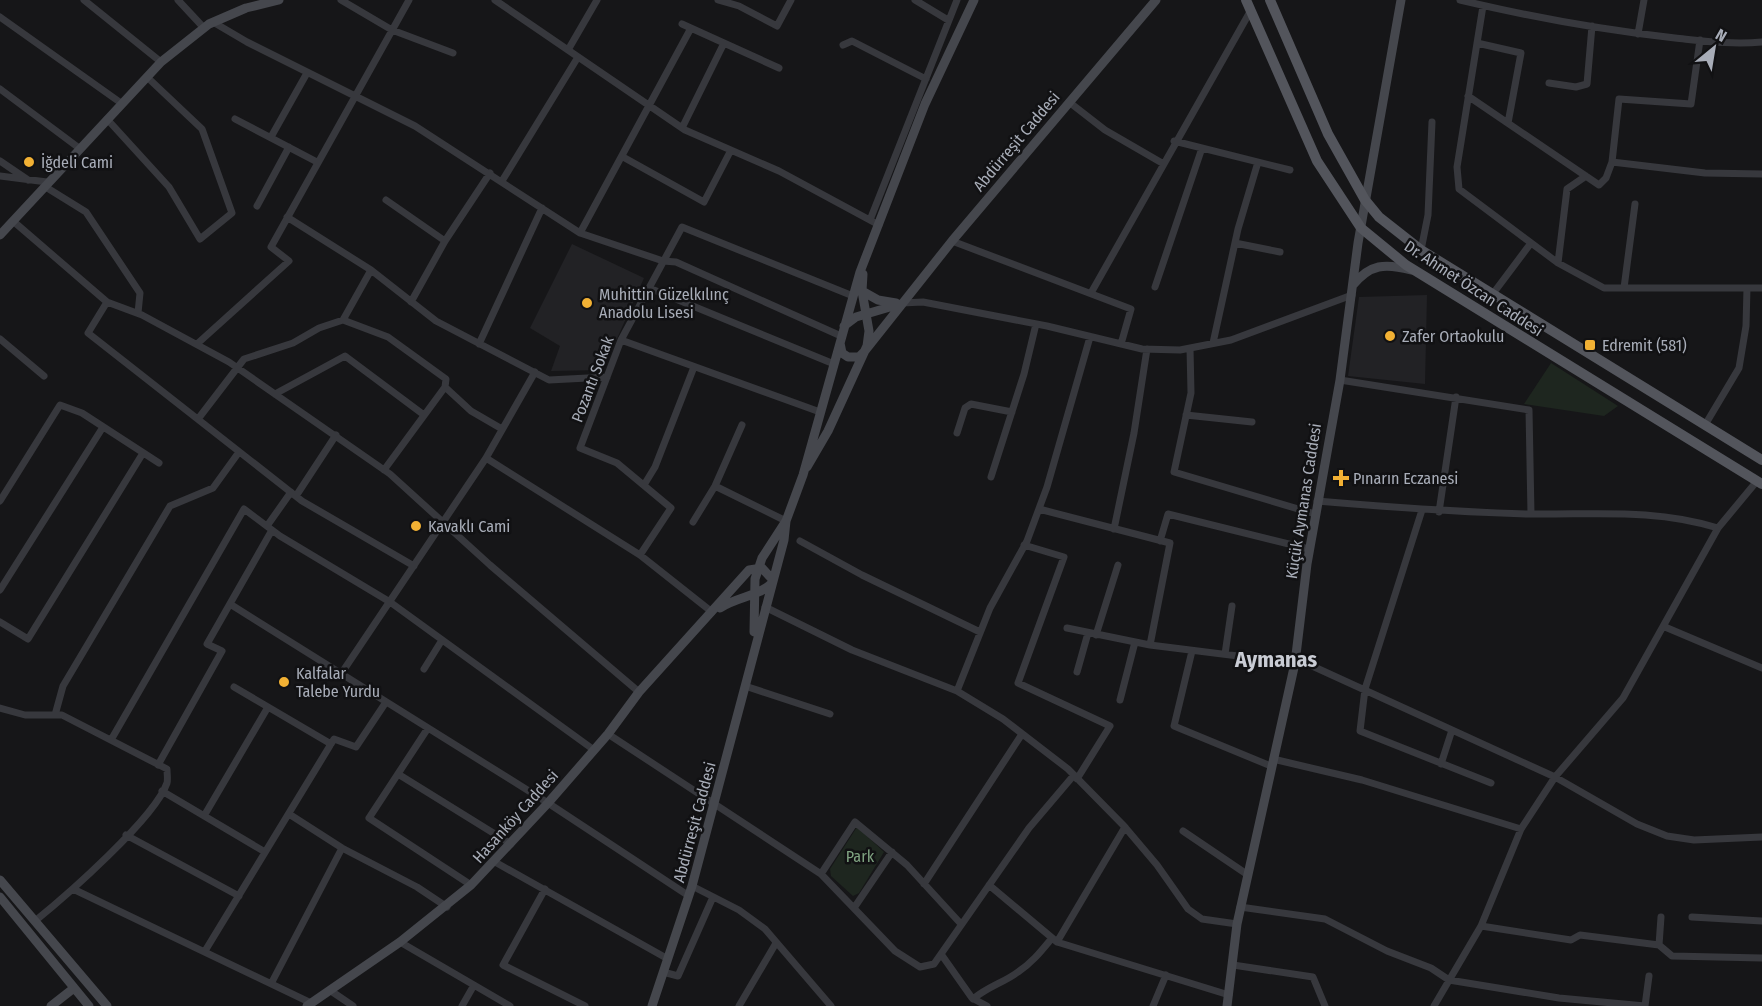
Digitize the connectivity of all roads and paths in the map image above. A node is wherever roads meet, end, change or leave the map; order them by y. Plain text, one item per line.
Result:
1 (84, 0) edge
2 (178, 0) edge
3 (279, 0) edge
4 (341, 0) edge
5 (409, 0) edge
6 (495, 0) edge
7 (597, 0) edge
8 (718, 0) edge
9 (790, 0) edge
10 (915, 0) edge
11 (957, 0) edge
12 (974, 0) edge
13 (1270, 0) edge
14 (1401, 0) edge
15 (1460, 0) edge
16 (1644, 0) edge
17 (1151, 2) edge
18 (740, 3) edge
19 (242, 4) edge
20 (1248, 5) edge
21 (1483, 6) junction
22 (0, 17) edge
23 (948, 20) junction
24 (213, 22) junction
25 (682, 24) dead end
26 (1592, 26) junction
27 (204, 28) junction
28 (691, 28) junction
29 (392, 30) junction
30 (1638, 34) junction
31 (1700, 40) junction
32 (1762, 42) edge
33 (724, 43) junction
34 (1477, 43) junction
35 (843, 45) dead end
36 (568, 50) junction
37 (453, 53) dead end
38 (578, 57) junction
39 (162, 62) junction
40 (779, 68) dead end
41 (307, 73) junction
42 (147, 77) junction
43 (924, 78) junction
44 (1549, 82) dead end
45 (934, 83) junction
46 (0, 89) edge
47 (1468, 96) junction
48 (353, 97) junction
49 (1069, 102) junction
50 (121, 103) junction
51 (650, 106) junction
52 (106, 119) junction
53 (236, 119) dead end
54 (1432, 122) dead end
55 (1508, 123) junction
56 (682, 128) junction
57 (272, 137) junction
58 (1174, 141) junction
59 (289, 147) junction
60 (79, 148) junction
61 (1202, 148) junction
62 (731, 150) junction
63 (623, 157) junction
64 (0, 161) edge
65 (317, 162) junction
66 (1258, 162) junction
67 (1612, 162) junction
68 (1162, 163) junction
69 (1290, 170) dead end
70 (490, 173) junction
71 (1762, 174) edge
72 (0, 176) edge
73 (1586, 176) junction
74 (502, 181) junction
75 (30, 182) junction
76 (45, 184) junction
77 (386, 200) dead end
78 (1365, 200) junction
79 (1635, 204) dead end
80 (257, 206) dead end
81 (542, 207) junction
82 (287, 218) junction
83 (13, 220) junction
84 (870, 220) junction
85 (879, 225) junction
86 (1361, 228) junction
87 (580, 233) junction
88 (0, 235) edge
89 (445, 241) junction
90 (952, 241) junction
91 (1235, 243) junction
92 (1531, 243) junction
93 (1421, 250) junction
94 (1280, 252) dead end
95 (663, 261) junction
96 (1558, 263) junction
97 (370, 270) junction
98 (1416, 272) junction
99 (1155, 287) dead end
100 (649, 288) junction
101 (1624, 288) junction
102 (1747, 288) junction
103 (1762, 288) edge
104 (1352, 290) junction
105 (858, 293) junction
106 (1091, 293) junction
107 (1492, 295) junction
108 (107, 302) junction
109 (411, 302) junction
110 (902, 303) junction
111 (138, 313) junction
112 (866, 314) junction
113 (343, 320) junction
114 (1036, 324) junction
115 (842, 334) junction
116 (1090, 337) junction
117 (0, 339) edge
118 (621, 340) junction
119 (1213, 343) junction
120 (196, 344) junction
121 (479, 344) junction
122 (1121, 344) junction
123 (1190, 348) junction
124 (1147, 349) junction
125 (864, 352) junction
126 (834, 364) junction
127 (237, 367) junction
128 (694, 367) junction
129 (535, 372) junction
130 (44, 376) dead end
131 (607, 377) junction
132 (1340, 380) junction
133 (445, 387) junction
134 (275, 393) junction
135 (1456, 397) junction
136 (820, 412) junction
137 (1012, 412) junction
138 (424, 415) junction
139 (1186, 415) junction
140 (198, 419) junction
141 (1252, 422) dead end
142 (742, 425) dead end
143 (1705, 425) junction
144 (103, 427) junction
145 (502, 429) junction
146 (957, 433) dead end
147 (336, 435) junction
148 (239, 452) junction
149 (143, 453) junction
150 (486, 458) junction
151 (1762, 460) edge
152 (159, 463) dead end
153 (384, 470) junction
154 (803, 475) junction
155 (991, 477) dead end
156 (1759, 482) edge
157 (644, 485) junction
158 (715, 486) junction
159 (293, 494) junction
160 (0, 501) edge
161 (1317, 501) junction
162 (1039, 509) junction
163 (1422, 510) junction
164 (1439, 512) junction
165 (1315, 514) junction
166 (1531, 514) junction
167 (786, 520) junction
168 (443, 522) junction
169 (693, 522) dead end
170 (269, 528) junction
171 (1719, 528) junction
172 (1114, 529) junction
173 (800, 541) dead end
174 (1160, 541) junction
175 (1024, 545) junction
176 (1310, 549) junction
177 (640, 555) junction
178 (1118, 565) dead end
179 (414, 566) junction
180 (754, 568) junction
181 (771, 581) junction
182 (0, 590) edge
183 (754, 593) junction
184 (737, 598) junction
185 (390, 602) junction
186 (230, 604) junction
187 (1232, 606) dead end
188 (765, 607) junction
189 (712, 612) junction
190 (755, 612) junction
191 (0, 622) edge
192 (1665, 627) junction
193 (1067, 628) dead end
194 (980, 632) junction
195 (1092, 634) junction
196 (442, 640) junction
197 (1135, 642) junction
198 (755, 644) junction
199 (1150, 645) junction
200 (1192, 651) junction
201 (1225, 654) junction
202 (1295, 663) junction
203 (1762, 668) edge
204 (423, 669) dead end
205 (1077, 672) dead end
206 (341, 674) junction
207 (746, 686) junction
208 (234, 687) dead end
209 (1365, 689) junction
210 (957, 691) junction
211 (639, 692) junction
212 (1120, 700) dead end
213 (386, 702) junction
214 (268, 707) junction
215 (0, 708) edge
216 (830, 714) dead end
217 (55, 716) junction
218 (428, 728) junction
219 (1452, 730) junction
220 (608, 734) junction
221 (1022, 734) junction
222 (111, 740) junction
223 (331, 744) junction
224 (594, 750) junction
225 (1272, 763) junction
226 (1441, 764) junction
227 (158, 765) junction
228 (398, 774) junction
229 (1076, 777) junction
230 (1554, 777) junction
231 (1491, 783) dead end
232 (162, 791) junction
233 (548, 803) junction
234 (715, 805) junction
235 (289, 814) junction
236 (204, 816) junction
237 (1125, 827) junction
238 (1521, 829) junction
239 (1183, 831) dead end
240 (126, 835) junction
241 (1762, 837) edge
242 (511, 844) junction
243 (342, 848) junction
244 (266, 852) junction
245 (892, 852) junction
246 (495, 862) junction
247 (821, 874) junction
248 (1248, 875) junction
249 (0, 880) edge
250 (924, 884) junction
251 (471, 885) junction
252 (989, 885) junction
253 (545, 889) junction
254 (72, 890) junction
255 (690, 891) junction
256 (239, 896) junction
257 (712, 897) junction
258 (1, 902) edge
259 (447, 907) junction
260 (1240, 907) junction
261 (854, 908) junction
262 (1661, 916) dead end
263 (1692, 917) dead end
264 (35, 921) junction
265 (1762, 921) edge
266 (961, 924) junction
267 (1237, 924) junction
268 (1481, 926) junction
269 (1054, 940) junction
270 (400, 942) junction
271 (776, 943) junction
272 (1659, 945) junction
273 (206, 951) junction
274 (941, 954) junction
275 (1762, 958) edge
276 (668, 959) junction
277 (1233, 965) junction
278 (663, 972) junction
279 (1166, 975) junction
280 (1649, 976) dead end
281 (1449, 980) junction
282 (272, 982) junction
283 (474, 985) junction
284 (74, 988) junction
285 (331, 991) junction
286 (1229, 995) junction
287 (973, 999) junction
288 (309, 1004) edge
289 (51, 1006) edge
290 (88, 1006) edge
291 (107, 1006) edge
292 (353, 1006) edge
293 (462, 1006) edge
294 (510, 1006) edge
295 (585, 1006) edge
296 (652, 1006) edge
297 (740, 1006) edge
298 (831, 1006) edge
299 (987, 1006) edge
300 (1153, 1006) edge
301 (1227, 1006) edge
302 (1325, 1006) edge
303 (1434, 1006) edge
304 (1645, 1006) edge

1 - 39 street
2 - 27 street
3 - 19 street
4 - 29 street
5 - 29 street
6 - 36 street
7 - 36 street
8 - 18 street
9 - 18 street
10 - 23 street
11 - 23 street
12 - 45 street
13 - 78 main road, Dr. Ahmet Özcan Caddesi
14 - 78 street, Küçük Aymanas Caddesi
15 - 21 street
16 - 30 street
17 - 49 street, Abdürreşit Caddesi
19 - 24 street
20 - 58 street
20 - 86 main road, Dr. Ahmet Özcan Caddesi
21 - 26 street
21 - 34 street
22 - 50 street
23 - 43 street
24 - 27 street
24 - 41 street
25 - 28 street
26 - 30 street
26 - 44 street
27 - 39 street
28 - 33 street
28 - 51 street
29 - 37 street
29 - 48 street
30 - 31 street
31 - 32 street
31 - 67 street
33 - 40 street
33 - 56 street
34 - 47 street
34 - 55 street
35 - 43 street
36 - 38 street
38 - 51 street
38 - 74 street
39 - 42 street
41 - 48 street
41 - 57 street
42 - 50 street
42 - 52 street
43 - 45 street
43 - 84 street
45 - 85 street
46 - 60 street
47 - 55 street
47 - 92 street
48 - 65 street
48 - 70 street
49 - 68 street
49 - 90 street, Abdürreşit Caddesi
50 - 52 street
51 - 56 street
51 - 63 street
52 - 60 street
53 - 57 street
54 - 93 street
55 - 73 street
56 - 62 street
57 - 59 street
58 - 61 street
58 - 68 street
59 - 65 street
59 - 80 street
60 - 76 street
61 - 66 street
61 - 99 street
62 - 63 street
62 - 84 street
63 - 87 street
64 - 75 street
65 - 82 street
66 - 69 street
66 - 91 street
67 - 71 street
67 - 73 street
68 - 106 street
70 - 74 street
70 - 89 street
72 - 75 street
73 - 96 street
74 - 81 street
75 - 76 street
76 - 83 street
76 - 111 street
77 - 89 street
78 - 86 street, Küçük Aymanas Caddesi
78 - 93 main road, Dr. Ahmet Özcan Caddesi
79 - 101 street
81 - 87 street
81 - 121 street
82 - 97 street
82 - 120 street
83 - 88 street
83 - 108 street
84 - 85 street
85 - 105 street
86 - 98 main road, Dr. Ahmet Özcan Caddesi
86 - 104 street, Küçük Aymanas Caddesi
87 - 95 street
89 - 109 street
90 - 106 street
90 - 110 street, Abdürreşit Caddesi
91 - 94 street
91 - 119 street
92 - 96 street
92 - 107 street
93 - 107 main road, Dr. Ahmet Özcan Caddesi
95 - 100 street, Pozantı Sokak
95 - 105 street, Pozantı Sokak
95 - 115 street
96 - 101 street
97 - 109 street
97 - 113 street
98 - 104 street
98 - 156 main road, Dr. Ahmet Özcan Caddesi
100 - 118 street, Pozantı Sokak
100 - 126 street
101 - 102 street
102 - 103 street
102 - 143 street
104 - 119 street
104 - 132 street, Küçük Aymanas Caddesi
105 - 110 street
105 - 112 street
105 - 115 street, Abdürreşit Caddesi
106 - 122 street
107 - 143 main road, Dr. Ahmet Özcan Caddesi
108 - 111 street
108 - 140 street
109 - 121 street
110 - 112 street
110 - 114 street
110 - 125 street, Abdürreşit Caddesi
111 - 120 street
112 - 115 street
112 - 125 street
113 - 127 street
113 - 133 street
114 - 116 street
114 - 137 street
115 - 125 street
115 - 126 street, Abdürreşit Caddesi
116 - 122 street
116 - 162 street
117 - 130 street
118 - 128 street
118 - 131 street, Pozantı Sokak
119 - 123 street
120 - 127 street
121 - 129 street
122 - 124 street
123 - 124 street
123 - 139 street
124 - 172 street
125 - 154 street, Abdürreşit Caddesi
126 - 136 street, Abdürreşit Caddesi
127 - 134 street
127 - 140 street
128 - 136 street
128 - 157 street
129 - 131 street
129 - 145 street
131 - 157 street, Pozantı Sokak
132 - 135 street
132 - 161 street, Küçük Aymanas Caddesi
133 - 138 street
133 - 145 street
134 - 138 street
134 - 147 street
135 - 164 street
135 - 166 street
136 - 154 street, Abdürreşit Caddesi
137 - 146 street
137 - 155 street
138 - 153 street
139 - 141 street
139 - 165 street
140 - 148 street
142 - 158 street
143 - 151 main road, Dr. Ahmet Özcan Caddesi
144 - 149 street
144 - 160 street
144 - 182 street
145 - 150 street
147 - 153 street
147 - 159 street
148 - 159 street
148 - 217 street
149 - 152 street
149 - 191 street
150 - 168 street
150 - 177 street
153 - 168 street
154 - 167 street, Abdürreşit Caddesi
156 - 171 street
157 - 177 street
158 - 167 street
158 - 169 street
159 - 170 street
159 - 179 street
161 - 163 street
161 - 165 street, Küçük Aymanas Caddesi
162 - 172 street
162 - 175 street
163 - 164 street
163 - 209 street
164 - 166 street
165 - 176 street, Küçük Aymanas Caddesi
166 - 171 street
167 - 180 street, Abdürreşit Caddesi
167 - 181 street, Abdürreşit Caddesi
168 - 179 street
168 - 211 street
170 - 185 street
170 - 186 street
170 - 222 street
171 - 192 street
172 - 174 street
173 - 194 street
174 - 176 street
174 - 199 street
175 - 194 street
175 - 229 street
176 - 202 street, Küçük Aymanas Caddesi
177 - 189 street
178 - 195 street
179 - 185 street
180 - 181 street
180 - 183 street, Abdürreşit Caddesi
180 - 189 street, Hasanköy Caddesi
181 - 183 street, Hasanköy Caddesi
181 - 188 street, Abdürreşit Caddesi
183 - 184 street, Hasanköy Caddesi
183 - 190 street, Abdürreşit Caddesi
184 - 189 street, Hasanköy Caddesi
184 - 190 street
185 - 196 street
185 - 206 street
186 - 206 street
186 - 227 street
187 - 201 street
188 - 198 street, Abdürreşit Caddesi
188 - 210 street
189 - 211 street, Hasanköy Caddesi
190 - 198 street, Abdürreşit Caddesi
192 - 203 street
192 - 230 street
193 - 195 street
194 - 210 street
195 - 197 street
195 - 205 street
196 - 204 street
196 - 224 street
197 - 199 street
197 - 212 street
198 - 207 street, Abdürreşit Caddesi
199 - 200 street
200 - 201 street
200 - 225 street
201 - 202 street
202 - 209 street
202 - 225 street, Küçük Aymanas Caddesi
206 - 213 street
207 - 216 street
207 - 234 street, Abdürreşit Caddesi
208 - 214 street
209 - 219 street
209 - 226 street
210 - 221 street
211 - 220 street, Hasanköy Caddesi
213 - 218 street
213 - 223 street
214 - 223 street
214 - 236 street
215 - 217 street
217 - 222 street
218 - 228 street
218 - 233 street
219 - 226 street
219 - 230 street
220 - 224 street, Hasanköy Caddesi
220 - 234 street
221 - 229 street
221 - 250 street
222 - 227 street
223 - 235 street
224 - 233 street, Hasanköy Caddesi
225 - 238 street
225 - 248 street, Küçük Aymanas Caddesi
226 - 231 street
227 - 232 street
228 - 242 street
228 - 251 street
229 - 237 street
229 - 252 street
230 - 238 street
230 - 241 street
232 - 236 street
232 - 240 street
233 - 242 street, Hasanköy Caddesi
233 - 255 street
234 - 247 street
234 - 255 street, Abdürreşit Caddesi
235 - 243 street
235 - 244 street
236 - 244 street
237 - 267 street
237 - 269 street
238 - 268 street
239 - 248 street
240 - 254 street
240 - 256 street
242 - 246 street, Hasanköy Caddesi
243 - 259 street
243 - 282 street
244 - 256 street
245 - 247 street
245 - 250 street
245 - 261 street
246 - 251 street, Hasanköy Caddesi
246 - 253 street
247 - 261 street
248 - 260 street, Küçük Aymanas Caddesi
249 - 264 street
250 - 266 street
251 - 259 street, Hasanköy Caddesi
252 - 266 street
252 - 269 street
253 - 276 street
253 - 295 street
254 - 264 street
254 - 273 street
255 - 257 street
255 - 276 street, Abdürreşit Caddesi
256 - 273 street
257 - 271 street
257 - 278 street
258 - 284 street
259 - 270 street, Hasanköy Caddesi
260 - 267 street, Küçük Aymanas Caddesi
260 - 281 street
261 - 274 street
262 - 272 street
263 - 265 street
264 - 291 street
266 - 274 street
267 - 277 street, Küçük Aymanas Caddesi
268 - 272 street
268 - 281 street
269 - 279 street
269 - 287 street
270 - 283 street
270 - 285 street, Hasanköy Caddesi
271 - 297 street
271 - 298 street
272 - 275 street
273 - 282 street
274 - 287 street
276 - 278 street, Abdürreşit Caddesi
277 - 286 street, Küçük Aymanas Caddesi
277 - 302 street
278 - 296 street, Abdürreşit Caddesi
279 - 286 street
279 - 300 street
280 - 304 street
281 - 303 street
281 - 304 street
282 - 288 street
283 - 293 street
283 - 294 street
284 - 289 street
284 - 290 street
285 - 288 street, Hasanköy Caddesi
285 - 292 street
286 - 301 street, Küçük Aymanas Caddesi
287 - 299 street

